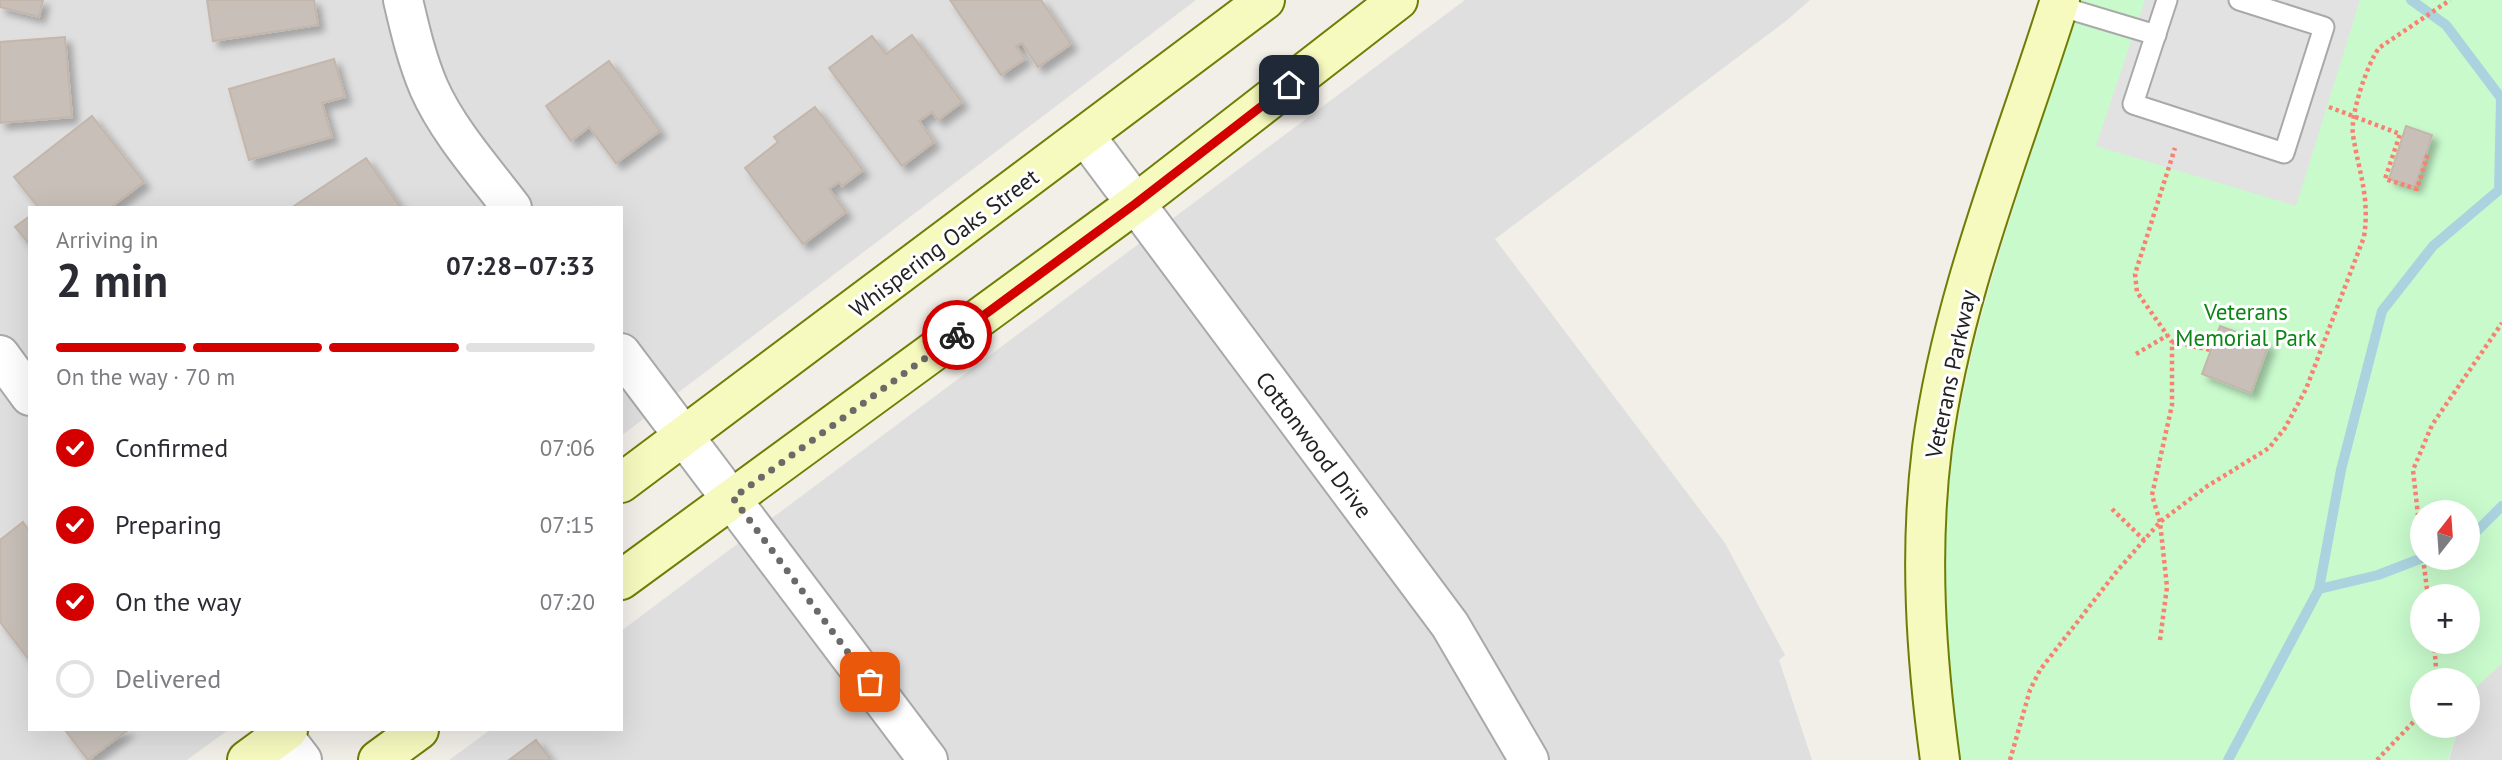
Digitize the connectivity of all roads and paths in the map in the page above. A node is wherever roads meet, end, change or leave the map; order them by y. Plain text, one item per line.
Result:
1 (404, 0) edge
2 (1265, 0) edge
3 (1398, 0) edge
4 (2167, 0) edge
5 (2239, 0) edge
6 (2451, 0) edge
7 (2060, 3) edge
8 (2156, 35) junction
9 (2355, 116) junction
10 (2184, 121) junction
11 (1086, 137) junction
12 (2428, 153) dead end
13 (1135, 204) junction
14 (510, 206) edge
15 (2502, 323) edge
16 (2168, 335) junction
17 (2172, 342) junction
18 (2211, 350) dead end
19 (2136, 354) dead end
20 (0, 355) edge
21 (623, 356) edge
22 (28, 393) edge
23 (685, 435) junction
24 (623, 482) edge
25 (733, 498) junction
26 (2415, 500) edge
27 (2112, 509) dead end
28 (2160, 522) junction
29 (2144, 540) junction
30 (623, 579) edge
31 (2160, 640) dead end
32 (2410, 726) edge
33 (418, 731) edge
34 (288, 738) edge
35 (247, 760) edge
36 (378, 760) edge
37 (928, 760) edge
38 (1529, 760) edge
39 (1940, 760) edge
40 (2010, 760) edge
41 (2377, 760) edge

1 - 14 street
2 - 11 street, Whispering Oaks Street
3 - 13 street
4 - 8 lane
5 - 10 lane
6 - 9 path
7 - 8 lane
7 - 39 street, Veterans Parkway
8 - 10 lane
9 - 12 path
9 - 28 path
10 - 16 path
11 - 13 street, Cottonwood Drive
11 - 23 street, Whispering Oaks Street
13 - 25 street
13 - 38 street, Cottonwood Drive
15 - 26 path
16 - 17 path
16 - 19 path
17 - 18 path
17 - 28 path
20 - 22 street
21 - 23 street
23 - 24 street, Whispering Oaks Street
23 - 25 street
25 - 30 street
25 - 37 street
27 - 29 path
28 - 29 path
28 - 31 path
29 - 40 path
32 - 41 path
33 - 36 street
34 - 35 street

